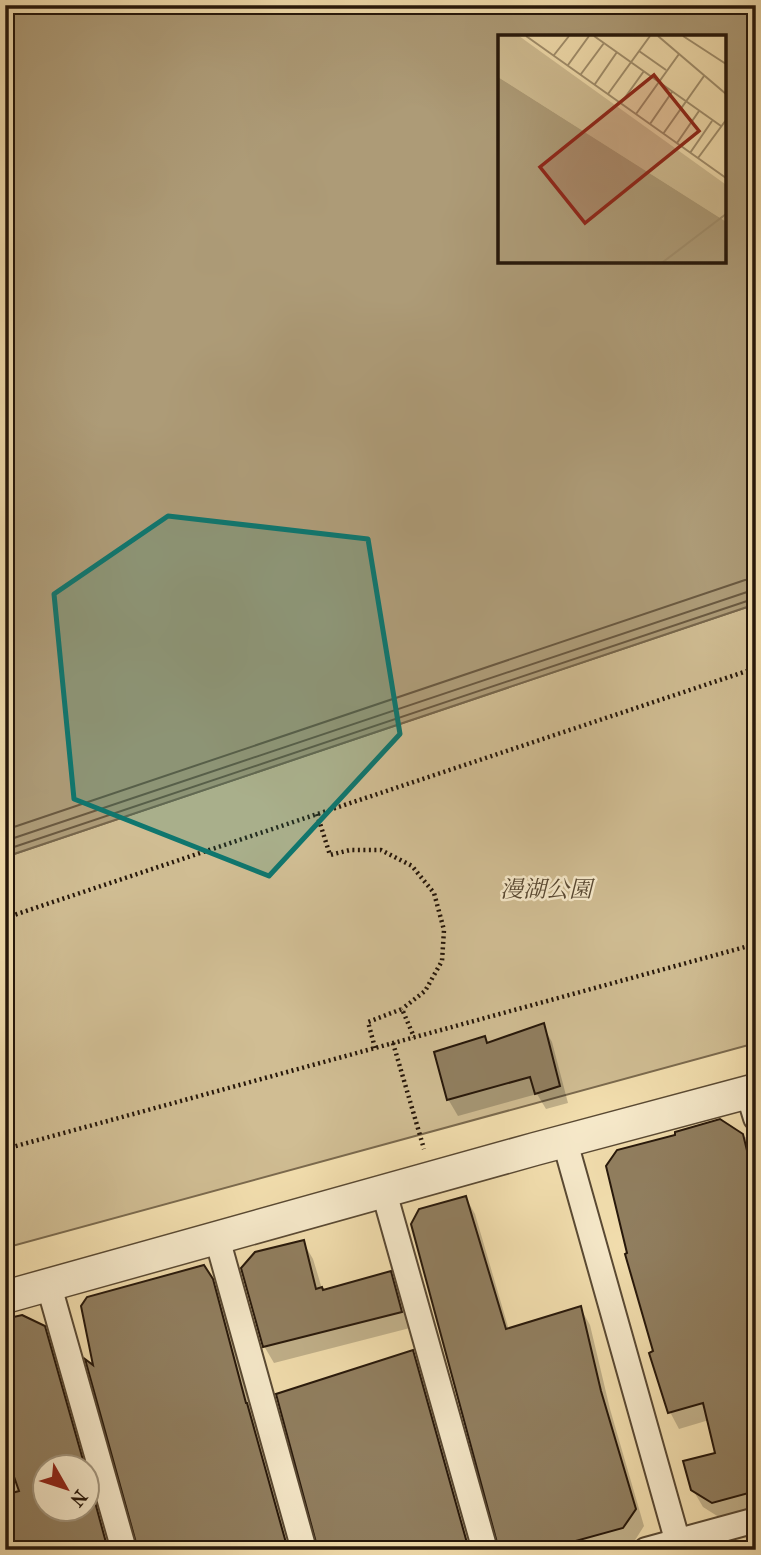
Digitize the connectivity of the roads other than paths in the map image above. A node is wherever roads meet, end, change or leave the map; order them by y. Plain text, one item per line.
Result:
1 (753, 1100) edge
2 (565, 1142) junction
3 (384, 1192) junction
4 (217, 1238) junction
5 (49, 1286) junction
6 (5, 1297) edge
7 (756, 1520) edge
8 (679, 1546) edge
9 (124, 1550) edge
10 (304, 1550) edge
11 (485, 1550) edge
12 (646, 1550) edge

1 - 2 street
2 - 3 street
2 - 8 street
3 - 4 street
3 - 11 street
4 - 5 street
4 - 10 street
5 - 6 street
5 - 9 street
7 - 8 street
8 - 12 street

